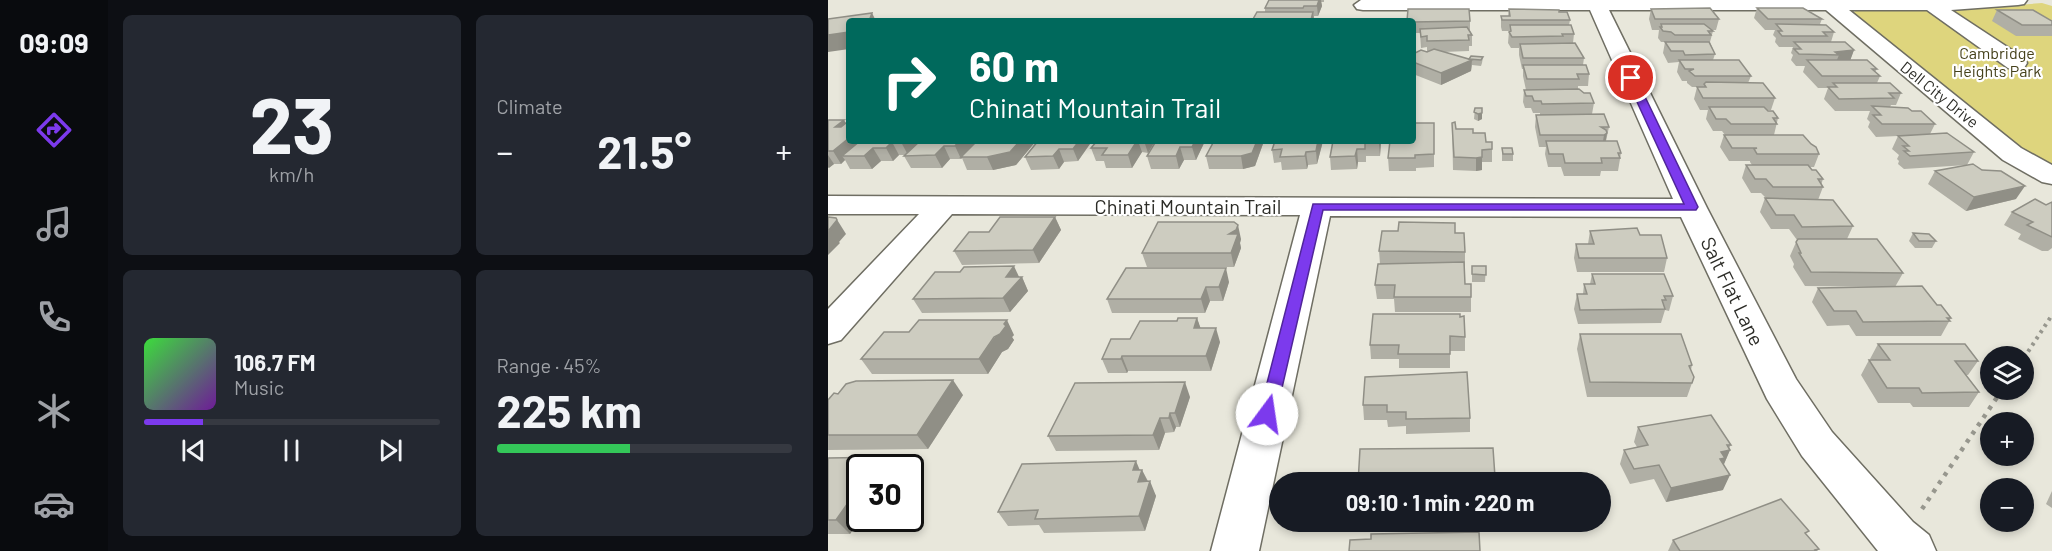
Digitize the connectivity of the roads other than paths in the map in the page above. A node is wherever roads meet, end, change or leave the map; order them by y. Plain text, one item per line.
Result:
1 (2018, 0) edge
2 (1595, 5) junction
3 (1931, 5) junction
4 (1832, 6) junction
5 (1363, 9) edge
6 (2016, 63) dead end
7 (2052, 176) edge
8 (828, 205) edge
9 (943, 206) junction
10 (1317, 207) junction
11 (1692, 207) junction
12 (828, 331) edge
13 (1234, 551) edge
14 (1912, 551) edge

1 - 3 street
2 - 4 street
2 - 5 street
2 - 11 street, Salt Flat Lane
3 - 4 street
3 - 6 street
4 - 7 street, Dell City Drive
8 - 9 street, Chinati Mountain Trail
9 - 10 street, Chinati Mountain Trail
9 - 12 street
10 - 11 street, Chinati Mountain Trail
10 - 13 street
11 - 14 street, Salt Flat Lane

